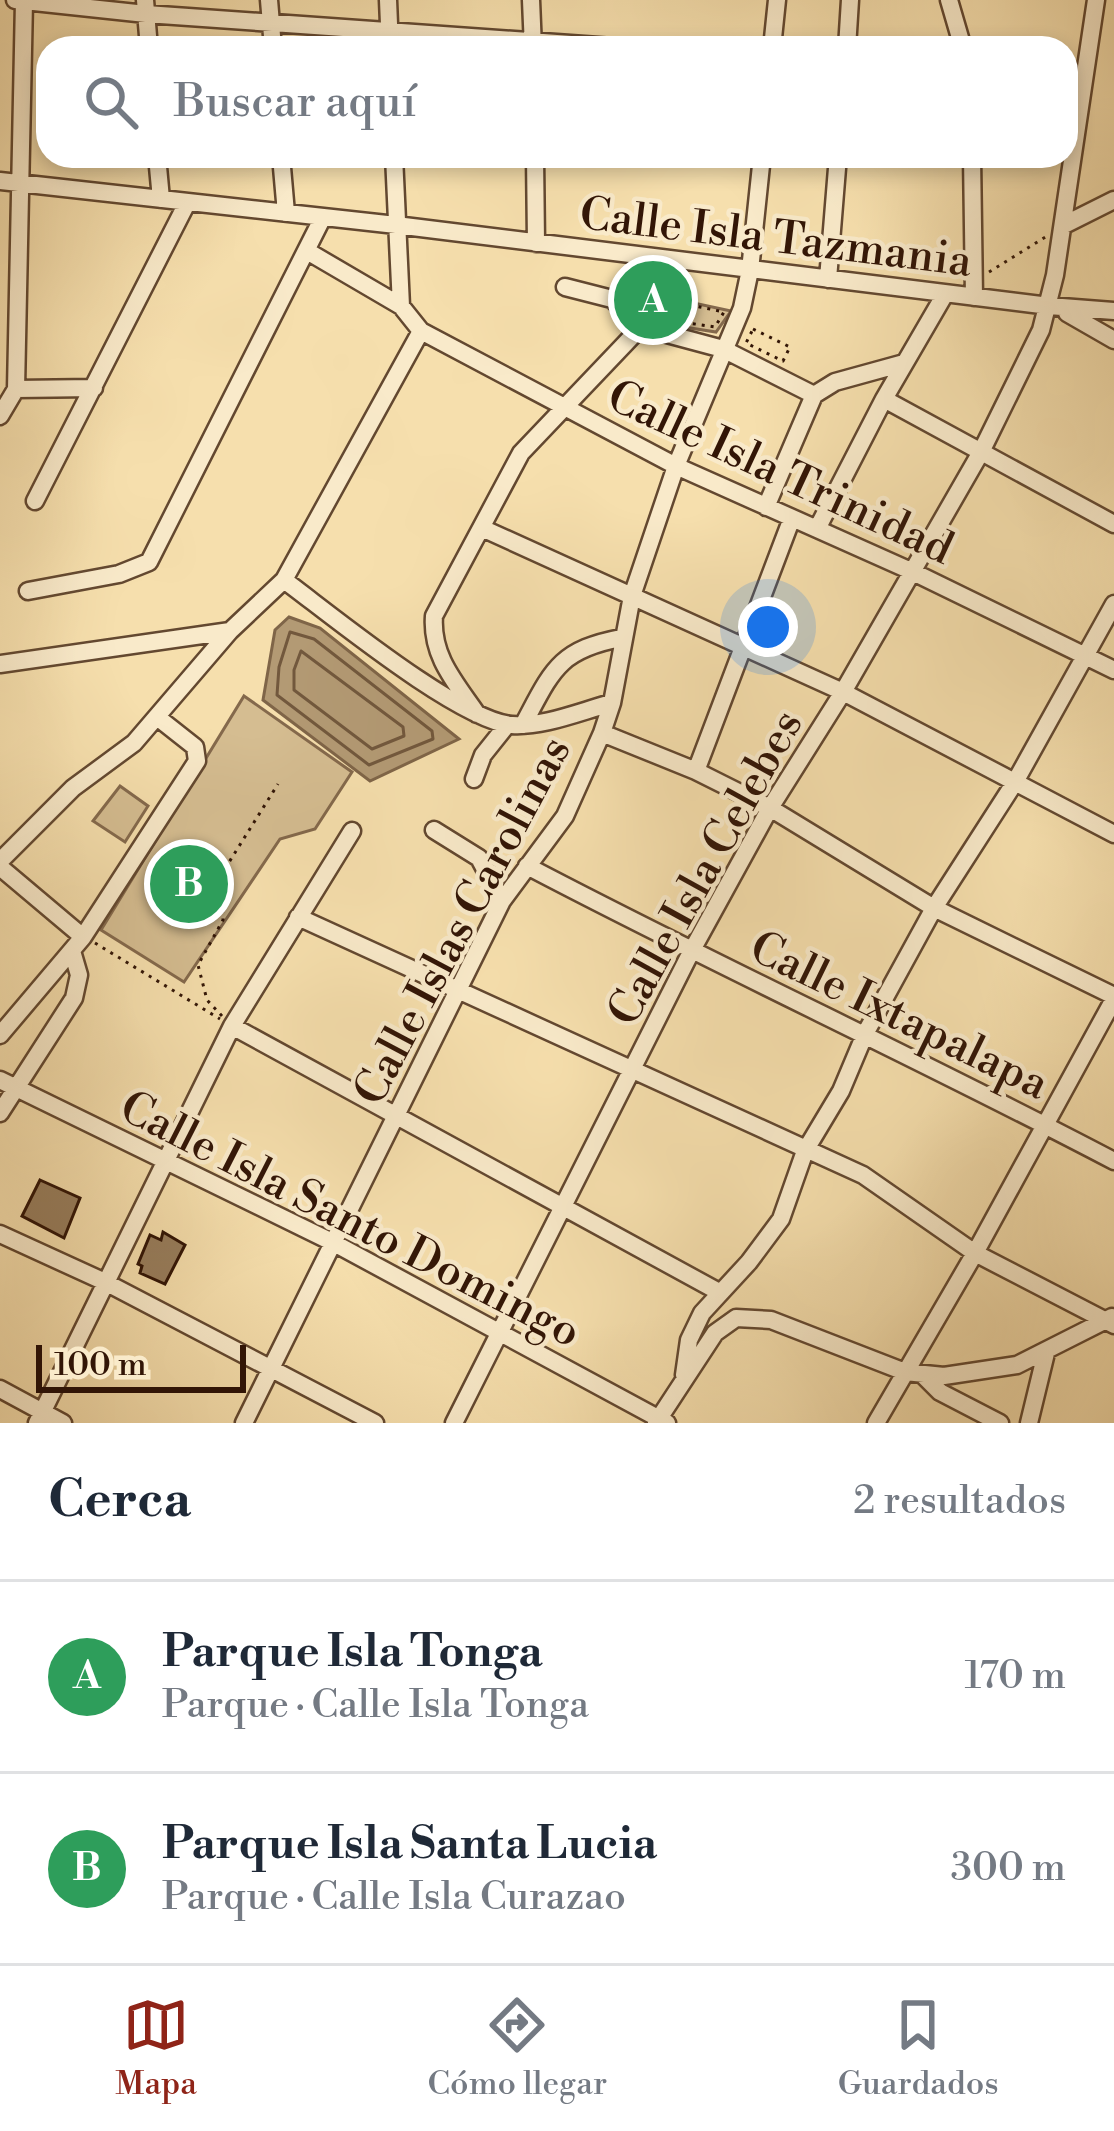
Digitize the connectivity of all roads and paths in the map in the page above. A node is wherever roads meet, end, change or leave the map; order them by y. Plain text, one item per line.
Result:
1 (15, 0) edge
2 (269, 0) edge
3 (388, 0) edge
4 (530, 0) edge
5 (777, 0) edge
6 (850, 0) edge
7 (949, 0) edge
8 (1096, 0) edge
9 (24, 1) edge
10 (146, 7) edge
11 (271, 23) junction
12 (272, 36) edge
13 (362, 36) edge
14 (390, 36) edge
15 (532, 36) edge
16 (773, 36) edge
17 (848, 36) edge
18 (960, 36) edge
19 (1078, 127) edge
20 (158, 168) edge
21 (282, 168) edge
22 (394, 168) edge
23 (535, 168) edge
24 (761, 168) edge
25 (837, 168) edge
26 (971, 168) edge
27 (1072, 168) edge
28 (0, 182) edge
29 (22, 183) junction
30 (160, 200) junction
31 (1114, 200) edge
32 (188, 203) junction
33 (286, 213) junction
34 (323, 217) junction
35 (396, 225) junction
36 (1064, 225) junction
37 (536, 242) junction
38 (308, 251) junction
39 (750, 270) junction
40 (828, 279) junction
41 (566, 287) dead end
42 (974, 290) junction
43 (628, 292) joint
44 (945, 294) junction
45 (1114, 300) edge
46 (401, 306) junction
47 (1049, 306) junction
48 (1078, 308) junction
49 (1114, 310) edge
50 (641, 327) junction
51 (754, 329) joint
52 (421, 331) junction
53 (1114, 340) edge
54 (723, 349) junction
55 (904, 363) junction
56 (16, 388) junction
57 (94, 388) junction
58 (814, 395) junction
59 (884, 399) junction
60 (564, 409) junction
61 (0, 416) edge
62 (981, 452) junction
63 (676, 466) junction
64 (35, 501) dead end
65 (766, 507) junction
66 (793, 518) junction
67 (1114, 524) edge
68 (484, 529) junction
69 (817, 530) junction
70 (911, 571) junction
71 (284, 580) junction
72 (28, 591) dead end
73 (632, 596) junction
74 (1114, 604) edge
75 (230, 631) junction
76 (621, 638) junction
77 (744, 647) junction
78 (1087, 655) junction
79 (0, 664) edge
80 (1114, 670) edge
81 (843, 692) junction
82 (612, 703) junction
83 (477, 714) junction
84 (157, 717) junction
85 (515, 725) junction
86 (602, 733) junction
87 (696, 771) junction
88 (474, 779) dead end
89 (1015, 782) junction
90 (278, 784) dead end
91 (770, 808) junction
92 (434, 830) dead end
93 (352, 831) dead end
94 (1114, 834) edge
95 (0, 864) edge
96 (527, 866) junction
97 (502, 901) junction
98 (934, 908) junction
99 (298, 917) junction
100 (78, 944) junction
101 (691, 952) junction
102 (458, 992) junction
103 (1114, 998) edge
104 (232, 1026) junction
105 (865, 1034) junction
106 (0, 1035) edge
107 (632, 1072) junction
108 (8, 1084) edge
109 (0, 1113) edge
110 (395, 1117) junction
111 (1046, 1125) junction
112 (805, 1151) junction
113 (1114, 1161) edge
114 (164, 1163) junction
115 (564, 1210) junction
116 (0, 1234) edge
117 (332, 1242) junction
118 (975, 1253) junction
119 (105, 1282) junction
120 (719, 1292) junction
121 (1111, 1320) edge
122 (502, 1332) junction
123 (1046, 1353) junction
124 (270, 1369) junction
125 (914, 1373) junction
126 (684, 1375) junction
127 (0, 1389) edge
128 (40, 1417) edge
129 (661, 1421) edge
130 (63, 1423) edge
131 (244, 1423) edge
132 (375, 1423) edge
133 (454, 1423) edge
134 (876, 1423) edge
135 (1000, 1423) edge
136 (1029, 1423) edge

1 - 9 street
2 - 11 street
3 - 14 street
4 - 15 street
5 - 16 street
6 - 17 street
7 - 18 street
8 - 19 street, Calle Isla Celebes
9 - 10 street
9 - 29 street
10 - 11 street
11 - 12 street
11 - 13 street
20 - 30 street
21 - 33 street
22 - 35 street
23 - 37 street
24 - 39 street, Calle Islas Carolinas
25 - 40 street
26 - 42 street
27 - 36 street, Calle Isla Celebes
28 - 29 street, Calle Isla Tazmania
29 - 30 street, Calle Isla Tazmania
29 - 56 street
30 - 32 street, Calle Isla Tazmania
31 - 36 street
32 - 33 street, Calle Isla Tazmania
32 - 57 street
33 - 34 street, Calle Isla Tazmania
34 - 35 street, Calle Isla Tazmania
34 - 38 street
35 - 37 street, Calle Isla Tazmania
35 - 46 street
36 - 42 path
36 - 47 street, Calle Isla Celebes
37 - 39 street, Calle Isla Tazmania
38 - 46 street
38 - 72 street
39 - 40 street, Calle Isla Tazmania
39 - 54 street, Calle Islas Carolinas
40 - 44 street, Calle Isla Tazmania
41 - 50 street
42 - 44 street, Calle Isla Tazmania
42 - 47 street, Calle Isla Tazmania
43 - 43 path
44 - 55 street
45 - 48 street
46 - 52 street
47 - 48 street, Calle Isla Tazmania
47 - 53 street
47 - 62 street, Calle Isla Celebes
48 - 49 street, Calle Isla Tazmania
50 - 54 street
50 - 60 street
51 - 51 path
52 - 60 street, Calle Isla Trinidad
52 - 71 street
54 - 58 street
54 - 63 street, Calle Islas Carolinas
55 - 58 street
55 - 59 street
56 - 57 street
56 - 61 street
57 - 64 street
58 - 65 street
59 - 62 street
59 - 69 street
60 - 63 street, Calle Isla Trinidad
60 - 68 street
62 - 67 street
62 - 70 street, Calle Isla Celebes
63 - 65 street, Calle Isla Trinidad
63 - 73 street, Calle Islas Carolinas
65 - 66 street, Calle Isla Trinidad
66 - 69 street, Calle Isla Trinidad
66 - 77 street
68 - 73 street
68 - 83 street
69 - 70 street, Calle Isla Trinidad
70 - 78 street, Calle Isla Trinidad
70 - 81 street, Calle Isla Celebes
71 - 75 street
71 - 83 street
73 - 76 street, Calle Islas Carolinas
73 - 77 street
74 - 78 street
75 - 79 street
75 - 84 street
76 - 82 street, Calle Islas Carolinas
76 - 85 street
77 - 81 street
77 - 87 street
78 - 80 street, Calle Isla Trinidad
78 - 89 street
81 - 89 street
81 - 91 street, Calle Isla Celebes
82 - 85 street
82 - 86 street, Calle Islas Carolinas
83 - 85 street
84 - 95 street
84 - 100 street
85 - 88 street
86 - 87 street
86 - 96 street, Calle Islas Carolinas
87 - 91 street
89 - 94 street
89 - 98 street
90 - 104 path
91 - 98 street
91 - 101 street, Calle Isla Celebes
92 - 97 street
93 - 99 street
95 - 100 street
96 - 97 street, Calle Islas Carolinas
96 - 101 street, Calle Ixtapalapa
97 - 102 street, Calle Islas Carolinas
98 - 103 street
98 - 105 street
99 - 102 street
99 - 104 street
100 - 104 path
100 - 106 street
100 - 108 street
101 - 105 street, Calle Ixtapalapa
101 - 107 street, Calle Isla Celebes
102 - 107 street
102 - 110 street, Calle Islas Carolinas
103 - 111 street
104 - 110 street
104 - 114 street
105 - 111 street, Calle Ixtapalapa
105 - 112 street
107 - 112 street
107 - 115 street, Calle Isla Celebes
108 - 109 street
108 - 114 street, Calle Isla Santo Domingo
110 - 115 street
110 - 117 street, Calle Islas Carolinas
111 - 113 street, Calle Ixtapalapa
111 - 118 street
112 - 118 street
112 - 120 street
114 - 117 street, Calle Isla Santo Domingo
114 - 119 street
115 - 120 street
115 - 122 street, Calle Isla Celebes
116 - 119 street
117 - 122 street, Calle Isla Santo Domingo
117 - 124 street, Calle Islas Carolinas
118 - 121 street
118 - 125 street
119 - 124 street
119 - 128 street
120 - 126 street
121 - 123 street
122 - 129 street, Calle Isla Santo Domingo
122 - 133 street, Calle Isla Celebes
123 - 125 street
123 - 136 street
124 - 131 street, Calle Islas Carolinas
124 - 132 street
125 - 126 street
125 - 134 street
125 - 135 street
126 - 129 street
127 - 128 street
128 - 130 street

